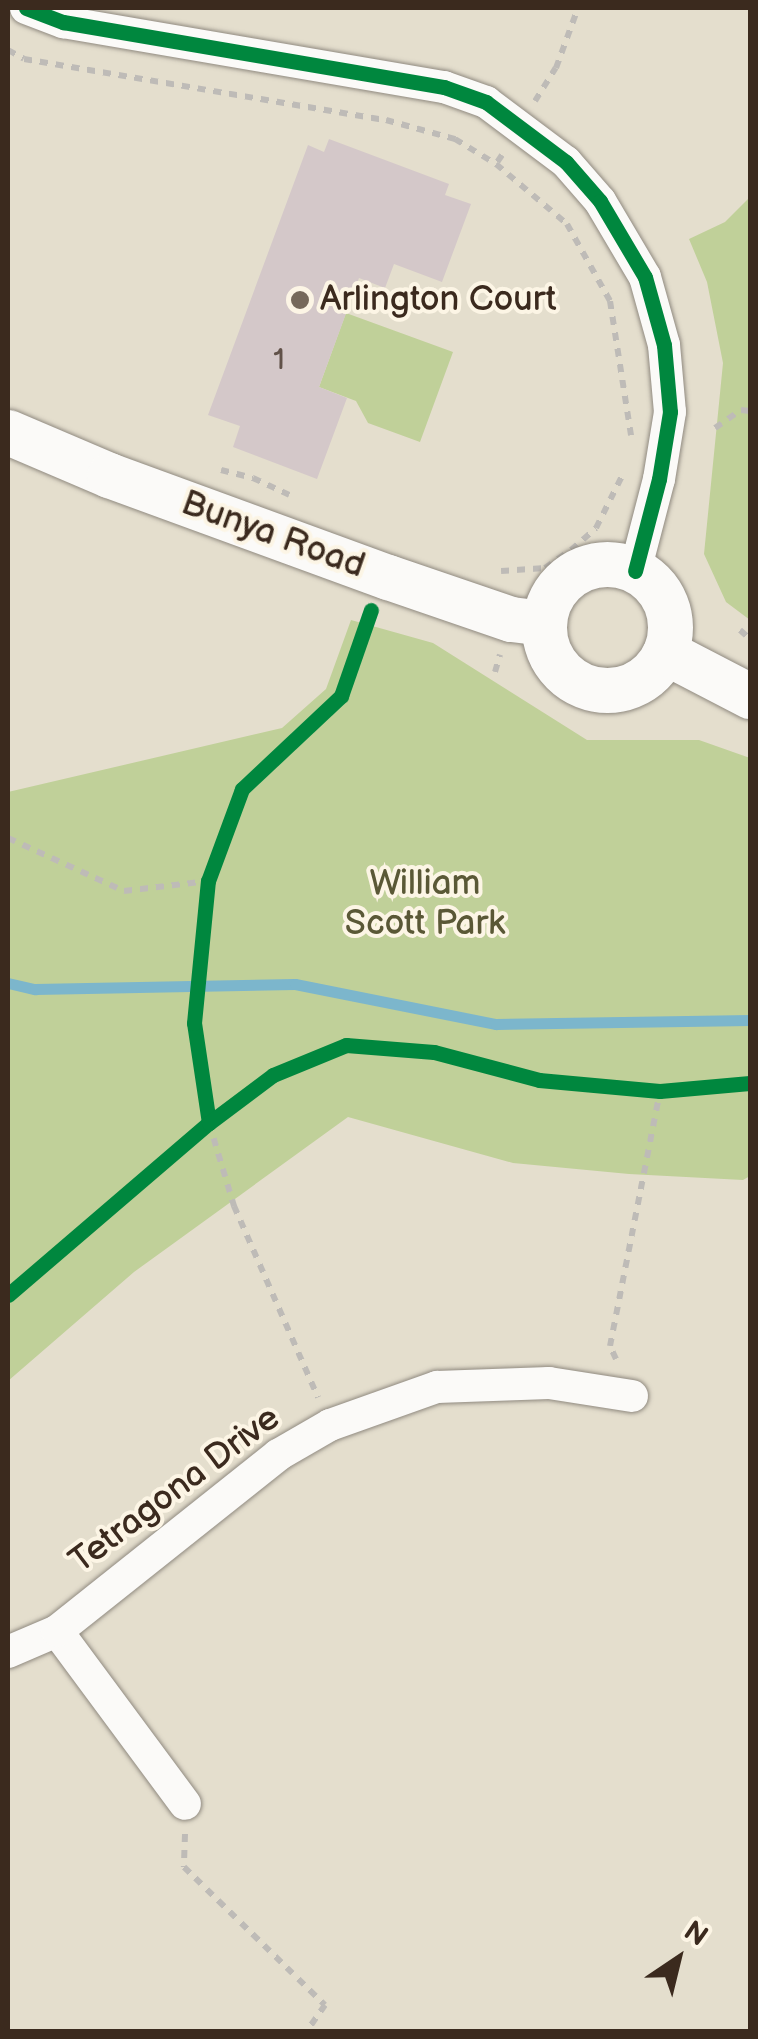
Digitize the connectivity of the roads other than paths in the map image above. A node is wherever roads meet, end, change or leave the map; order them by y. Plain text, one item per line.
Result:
1 (26, 8) edge
2 (8, 432) edge
3 (636, 571) junction
4 (544, 623) junction
5 (665, 652) junction
6 (750, 696) edge
7 (632, 1396) road end
8 (57, 1631) junction
9 (8, 1652) edge
10 (185, 1804) road end

1 - 3 street
2 - 4 street, Bunya Road
3 - 4 street
3 - 5 street
4 - 5 street
5 - 6 street
7 - 8 street, Tetragona Drive
8 - 9 street, Tetragona Drive
8 - 10 street

